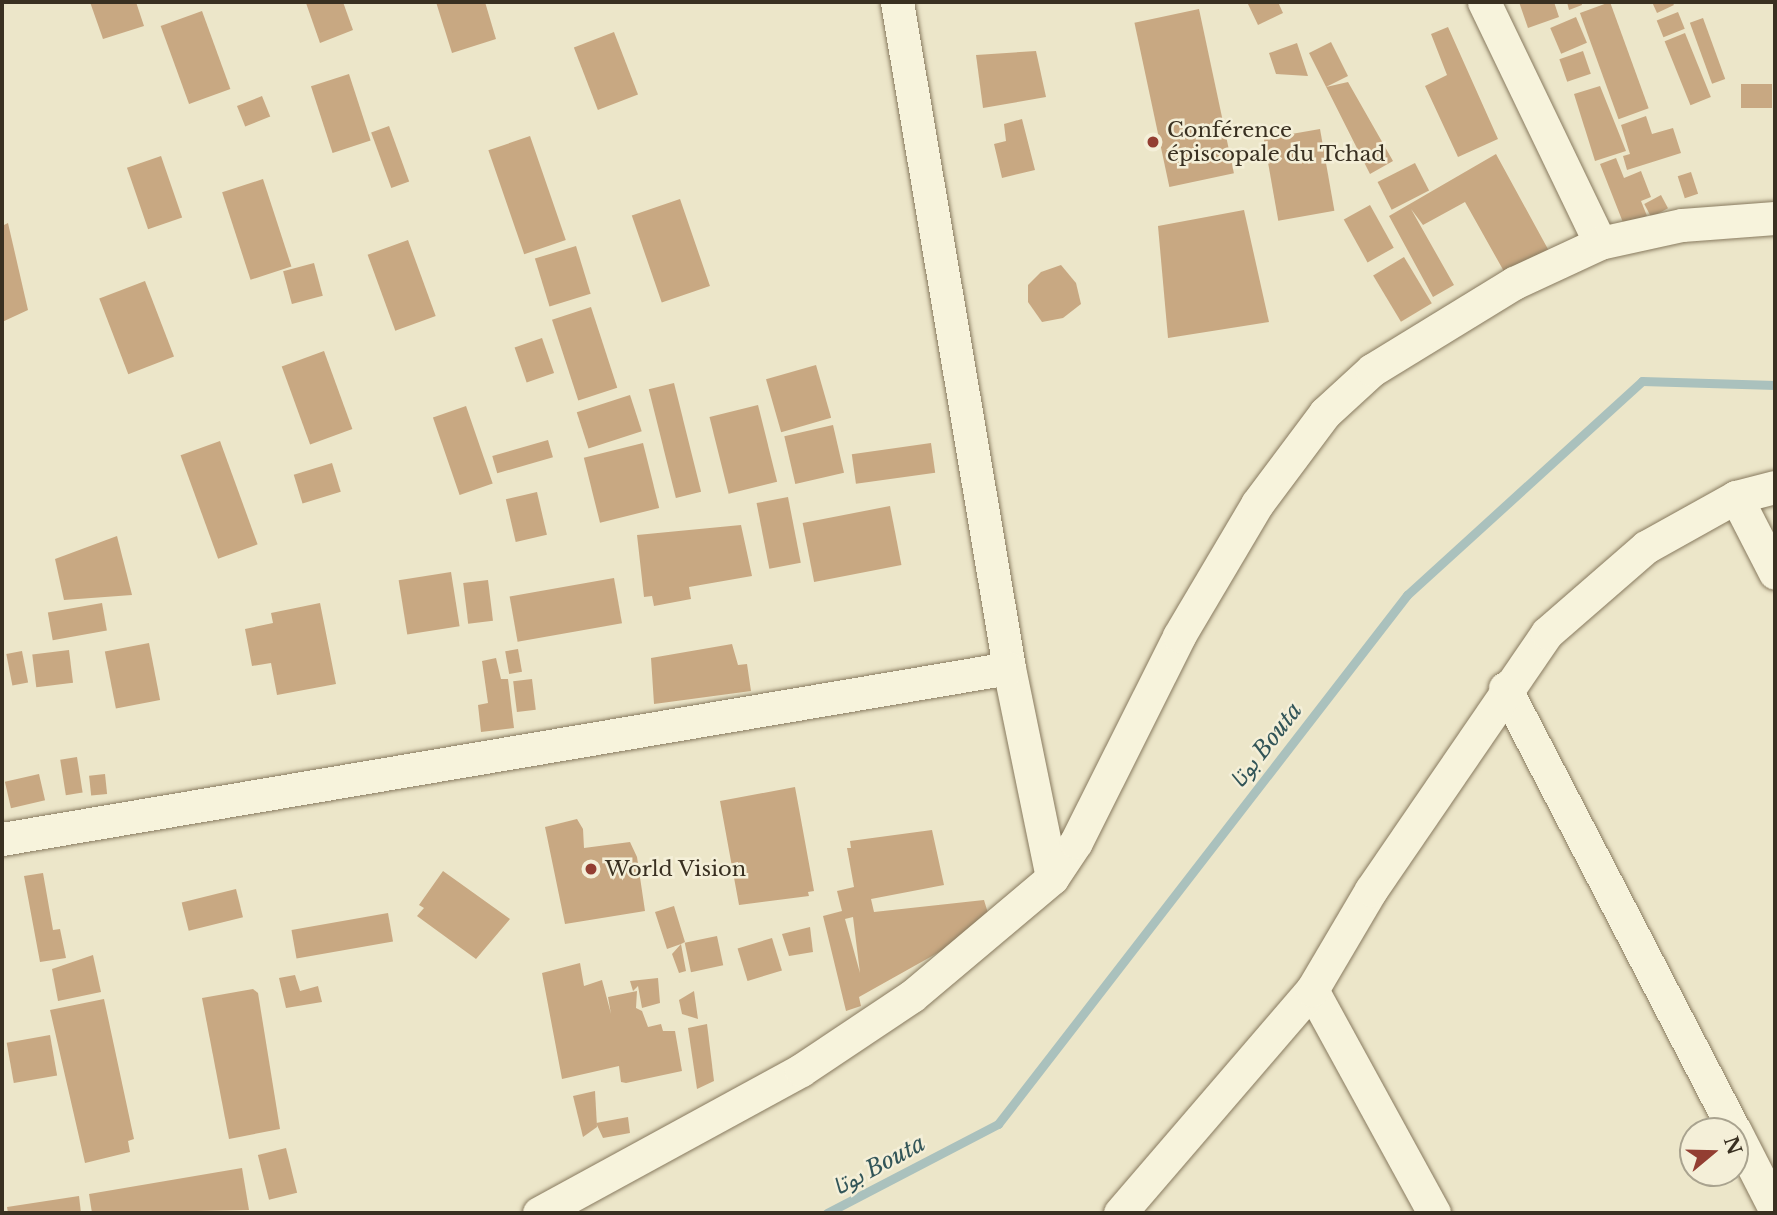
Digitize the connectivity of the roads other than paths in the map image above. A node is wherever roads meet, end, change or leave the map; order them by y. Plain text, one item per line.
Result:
1 (897, 2) edge
2 (1484, 2) edge
3 (1775, 218) edge
4 (1600, 243) junction
5 (1775, 487) edge
6 (1735, 497) junction
7 (1775, 573) edge
8 (1009, 668) junction
9 (1505, 688) junction
10 (2, 839) edge
11 (1052, 878) junction
12 (1312, 990) junction
13 (1728, 1117) edge
14 (1749, 1158) edge
15 (1775, 1209) edge
16 (539, 1213) edge
17 (1120, 1213) edge
18 (1434, 1213) edge

1 - 8 street
2 - 4 street
3 - 4 street
4 - 11 street
5 - 6 street
6 - 7 street
6 - 9 street
8 - 10 street
8 - 11 street
9 - 12 street
9 - 13 street
11 - 16 street
12 - 17 street
12 - 18 street
14 - 15 street

